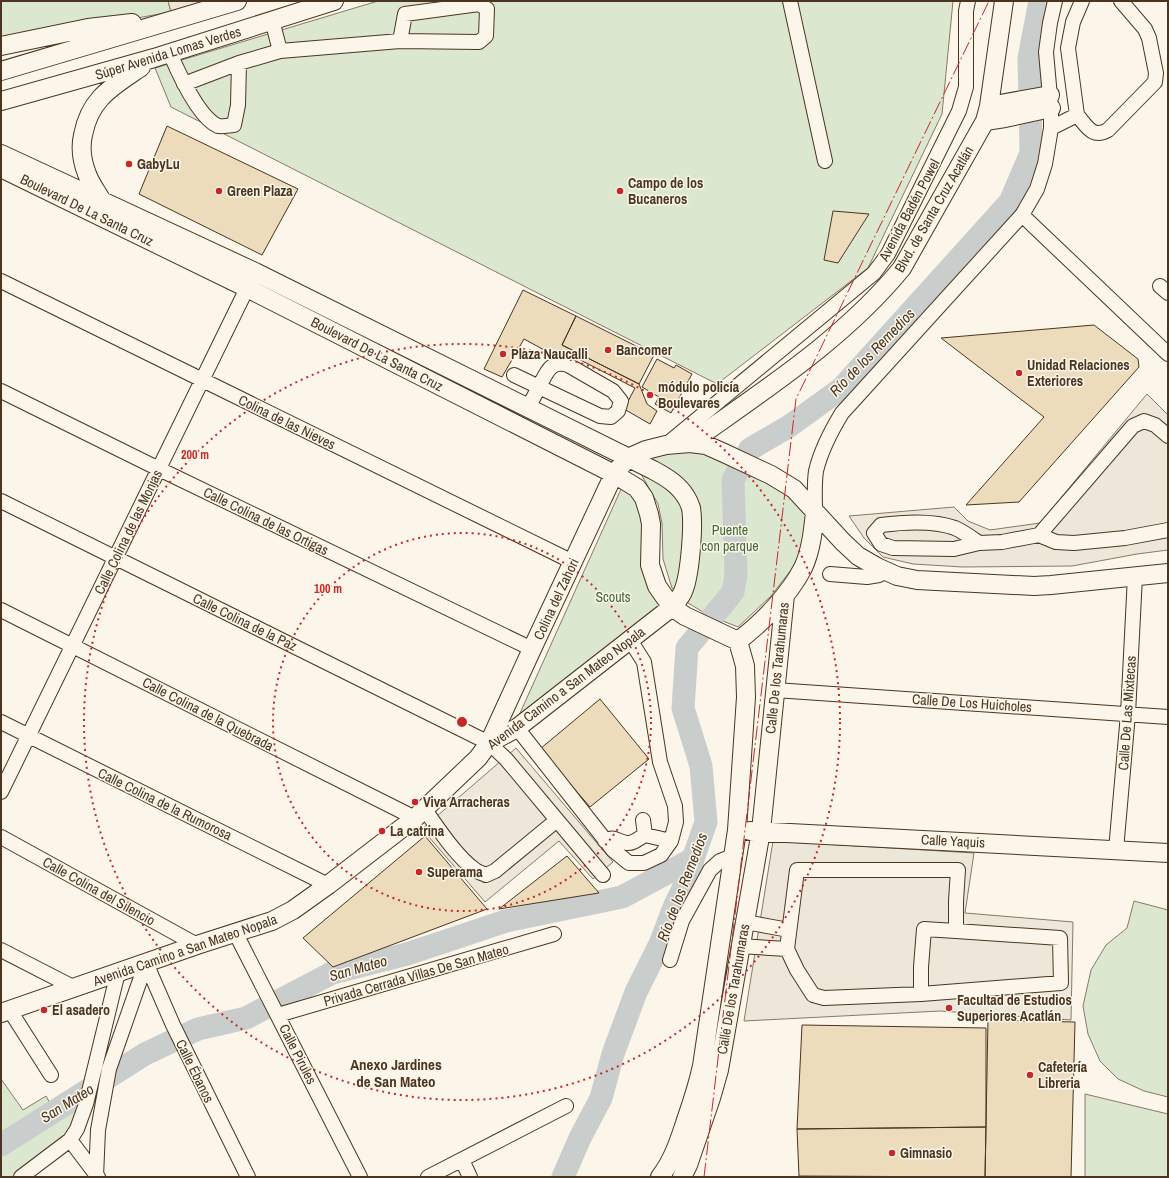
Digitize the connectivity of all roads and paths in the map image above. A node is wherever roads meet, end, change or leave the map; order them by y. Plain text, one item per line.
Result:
1 (237, 1) edge
2 (334, 1) edge
3 (790, 1) edge
4 (968, 1) edge
5 (1004, 1) edge
6 (1056, 1) edge
7 (1082, 1) edge
8 (1121, 1) edge
9 (171, 20) junction
10 (272, 20) junction
11 (400, 40) junction
12 (1, 46) edge
13 (280, 51) junction
14 (162, 56) junction
15 (239, 63) junction
16 (1, 70) edge
17 (184, 84) junction
18 (1, 102) edge
19 (1047, 102) junction
20 (987, 113) junction
21 (1077, 115) junction
22 (1051, 128) junction
23 (825, 160) dead end
24 (1, 165) edge
25 (102, 201) junction
26 (1022, 215) junction
27 (256, 272) junction
28 (1, 281) edge
29 (247, 288) junction
30 (1168, 354) edge
31 (514, 375) dead end
32 (202, 380) junction
33 (539, 387) junction
34 (1, 391) edge
35 (528, 408) junction
36 (1168, 436) edge
37 (690, 443) junction
38 (666, 445) junction
39 (628, 458) junction
40 (159, 469) junction
41 (614, 474) junction
42 (1, 501) edge
43 (815, 512) junction
44 (1168, 530) edge
45 (1038, 535) junction
46 (979, 543) junction
47 (115, 558) junction
48 (572, 562) junction
49 (884, 570) junction
50 (1168, 572) edge
51 (830, 574) dead end
52 (1136, 576) junction
53 (785, 595) junction
54 (1, 610) edge
55 (679, 611) junction
56 (630, 640) junction
57 (738, 641) junction
58 (72, 646) junction
59 (532, 649) junction
60 (775, 690) junction
61 (1128, 714) junction
62 (1168, 717) edge
63 (1, 722) edge
64 (517, 728) junction
65 (28, 736) junction
66 (489, 744) junction
67 (1, 792) edge
68 (420, 814) junction
69 (557, 820) junction
70 (643, 820) dead end
71 (737, 830) junction
72 (761, 831) junction
73 (645, 835) junction
74 (1, 837) edge
75 (605, 841) junction
76 (671, 841) junction
77 (1116, 850) junction
78 (1168, 852) edge
79 (733, 856) junction
80 (603, 875) dead end
81 (328, 885) junction
82 (745, 922) junction
83 (789, 930) junction
84 (956, 931) junction
85 (235, 932) junction
86 (554, 934) dead end
87 (197, 945) junction
88 (740, 946) junction
89 (787, 949) junction
90 (1, 950) edge
91 (670, 960) dead end
92 (146, 963) junction
93 (118, 972) junction
94 (75, 988) junction
95 (921, 994) junction
96 (5, 1011) edge
97 (276, 1011) junction
98 (50, 1075) dead end
99 (566, 1106) dead end
100 (70, 1140) junction
101 (462, 1160) junction
102 (686, 1173) edge
103 (97, 1176) edge
104 (21, 1177) edge
105 (248, 1177) edge
106 (360, 1177) edge
107 (428, 1177) edge
108 (470, 1177) edge
109 (660, 1177) edge

1 - 9 main road
2 - 10 main road, Súper Avenida Lomas Verdes
3 - 23 street
4 - 38 street, Avenida Badén Powel
5 - 20 main road, Blvd. de Santa Cruz Acatlán
6 - 19 street
7 - 21 street
8 - 21 street
9 - 12 main road
9 - 16 main road
10 - 13 street
10 - 14 main road, Súper Avenida Lomas Verdes
11 - 11 street
11 - 13 street
13 - 15 street
14 - 17 street
14 - 18 main road, Súper Avenida Lomas Verdes
14 - 25 main road
15 - 17 street
15 - 17 street
19 - 20 main road
19 - 22 street
20 - 37 main road, Blvd. de Santa Cruz Acatlán
21 - 22 street
22 - 26 street
24 - 25 main road, Boulevard De La Santa Cruz
24 - 29 main road, Boulevard De La Santa Cruz
25 - 27 main road, Boulevard De La Santa Cruz
26 - 30 street
26 - 43 street
27 - 29 street, Calle Colina de las Monjas
27 - 35 main road, Boulevard De La Santa Cruz
28 - 32 street, Colina de las Nieves
29 - 32 street, Calle Colina de las Monjas
29 - 41 main road, Boulevard De La Santa Cruz
31 - 33 street
32 - 40 street, Calle Colina de las Monjas
32 - 48 street, Colina de las Nieves
33 - 33 street
33 - 35 street
34 - 40 street, Calle Colina de las Ortigas
35 - 39 main road, Boulevard De La Santa Cruz
36 - 45 street
37 - 38 main road
37 - 43 main road
38 - 39 main road
39 - 41 main road, Colina del Zahori
39 - 55 main road, Boulevard De La Santa Cruz
40 - 47 street, Calle Colina de las Monjas
40 - 59 street, Calle Colina de las Ortigas
41 - 48 main road, Colina del Zahori
41 - 55 main road, Boulevard De La Santa Cruz
42 - 47 street, Calle Colina de la Paz
43 - 49 main road
43 - 53 main road
44 - 45 street
45 - 46 street
46 - 46 street
47 - 58 street, Calle Colina de las Monjas
47 - 66 street, Calle Colina de la Paz
48 - 59 main road, Colina del Zahori
49 - 51 street
49 - 52 main road
50 - 52 main road
52 - 61 street, Calle De Las Mixtecas
53 - 57 main road, Calle De los Tarahumaras
53 - 60 main road, Calle De los Tarahumaras
54 - 58 street, Calle Colina de la Quebrada
55 - 56 main road, Avenida Camino a San Mateo Nopala
55 - 57 main road, Boulevard De La Santa Cruz
56 - 64 main road, Avenida Camino a San Mateo Nopala
56 - 76 street
57 - 71 main road, Calle De los Tarahumaras
58 - 65 street, Calle Colina de las Monjas
58 - 68 street, Calle Colina de la Quebrada
59 - 66 main road, Colina del Zahori
60 - 61 street, Calle De Los Huicholes
60 - 72 main road, Calle De los Tarahumaras
61 - 62 street, Calle De Los Huicholes
61 - 77 street, Calle De Las Mixtecas
63 - 65 street, Calle Colina de la Rumorosa
64 - 66 main road, Avenida Camino a San Mateo Nopala
64 - 75 street
65 - 67 street, Calle Colina de las Monjas
65 - 81 street, Calle Colina de la Rumorosa
66 - 68 main road, Avenida Camino a San Mateo Nopala
66 - 69 street, Calle Colina de la Paz
68 - 69 street
68 - 81 main road, Avenida Camino a San Mateo Nopala
69 - 80 street, Calle Colina de la Paz
70 - 73 street
71 - 72 main road, Calle Yaquis
71 - 79 main road, Calle De los Tarahumaras
72 - 77 main road, Calle Yaquis
72 - 82 main road, Calle De los Tarahumaras
73 - 75 street
73 - 76 street
74 - 87 street, Calle Colina del Silencio
75 - 76 street
77 - 78 main road, Calle Yaquis
79 - 91 street
79 - 109 main road, Calle De los Tarahumaras
81 - 85 main road, Avenida Camino a San Mateo Nopala
82 - 83 street
82 - 88 main road, Calle De los Tarahumaras
83 - 84 street
83 - 89 street
84 - 95 street
84 - 95 street
85 - 87 main road, Avenida Camino a San Mateo Nopala
85 - 97 street, Calle Pirules
86 - 97 street, Privada Cerrada Villas De San Mateo
87 - 92 main road, Avenida Camino a San Mateo Nopala
88 - 89 street
88 - 102 main road, Calle De los Tarahumaras
89 - 95 street
90 - 94 street
92 - 93 main road, Avenida Camino a San Mateo Nopala
92 - 103 street
92 - 105 street, Calle Ébanos
93 - 94 main road, Avenida Camino a San Mateo Nopala
93 - 100 street
94 - 96 main road, Avenida Camino a San Mateo Nopala
96 - 98 street
97 - 106 street, Calle Pirules
99 - 101 street
100 - 103 street
100 - 104 street
101 - 107 street
101 - 108 street

